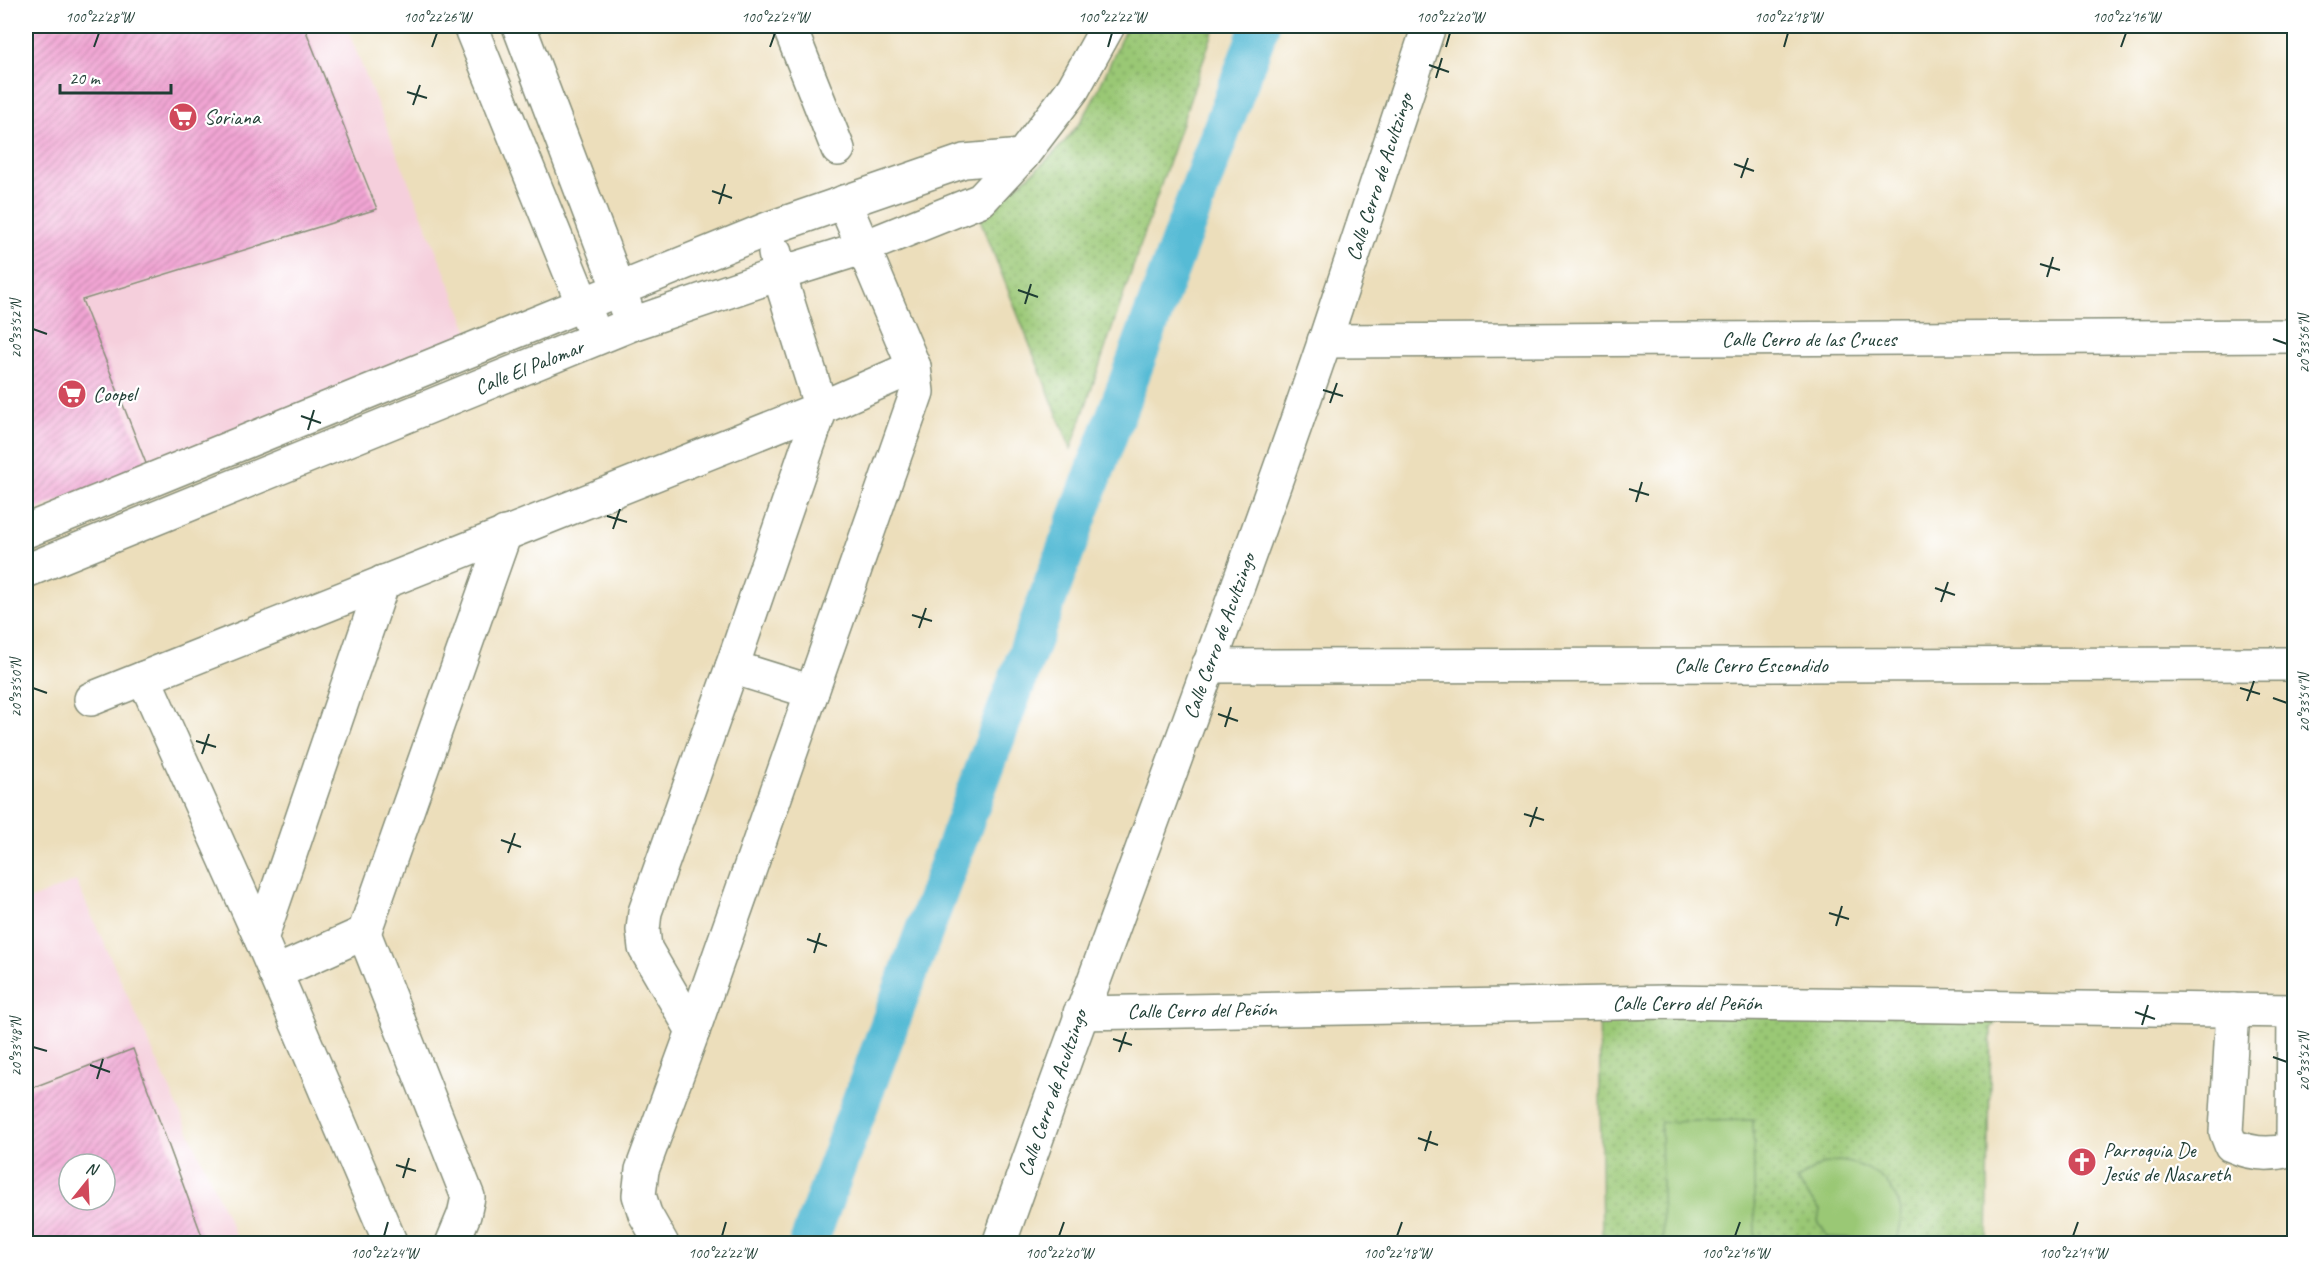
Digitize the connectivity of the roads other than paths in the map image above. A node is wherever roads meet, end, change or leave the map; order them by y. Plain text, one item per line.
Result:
1 (470, 26) edge
2 (519, 26) edge
3 (789, 26) edge
4 (1108, 26) edge
5 (1429, 26) edge
6 (838, 149) dead end
7 (1022, 156) junction
8 (574, 174) junction
9 (534, 186) junction
10 (844, 202) junction
11 (770, 228) junction
12 (862, 248) junction
13 (779, 274) junction
14 (619, 289) junction
15 (583, 303) junction
16 (632, 324) junction
17 (2295, 336) edge
18 (598, 339) junction
19 (1324, 341) junction
20 (914, 367) junction
21 (399, 378) junction
22 (821, 408) junction
23 (415, 413) junction
24 (218, 452) junction
25 (232, 488) junction
26 (26, 531) edge
27 (505, 533) junction
28 (26, 571) edge
29 (383, 582) junction
30 (2295, 664) edge
31 (1208, 666) junction
32 (732, 667) junction
33 (144, 678) junction
34 (812, 692) junction
35 (90, 699) dead end
36 (364, 933) junction
37 (261, 939) junction
38 (275, 973) junction
39 (2233, 1010) junction
40 (2294, 1011) edge
41 (1080, 1013) junction
42 (693, 1032) junction
43 (391, 1244) edge
44 (452, 1244) edge
45 (662, 1244) edge
46 (999, 1244) edge

1 - 9 street
2 - 8 street
3 - 6 street
4 - 7 street, Calle El Palomar
5 - 19 street, Calle Cerro de Acultzingo
7 - 10 street, Calle El Palomar
7 - 12 street, Calle El Palomar
8 - 9 street
8 - 14 street
9 - 15 street
10 - 11 street, Calle El Palomar
10 - 12 street
11 - 13 street
11 - 14 street, Calle El Palomar
12 - 13 street, Calle El Palomar
12 - 20 street
13 - 16 street, Calle El Palomar
13 - 22 street
14 - 15 street, Calle El Palomar
14 - 16 street
15 - 18 street
15 - 21 street, Calle El Palomar
16 - 18 street, Calle El Palomar
17 - 19 street, Calle Cerro de las Cruces
18 - 23 street, Calle El Palomar
19 - 31 street, Calle Cerro de Acultzingo
20 - 22 street
20 - 34 street
21 - 23 street
21 - 24 street, Calle El Palomar
22 - 27 street
22 - 32 street
23 - 25 street, Calle El Palomar
24 - 25 street
24 - 26 street, Calle El Palomar
25 - 28 street, Calle El Palomar
27 - 29 street
27 - 36 street
29 - 33 street
29 - 37 street
30 - 31 street, Calle Cerro Escondido
31 - 41 street, Calle Cerro de Acultzingo
32 - 34 street
32 - 42 street
33 - 35 street
33 - 37 street
34 - 42 street
36 - 38 street
36 - 44 street
37 - 38 street
38 - 43 street
39 - 40 street, Calle Cerro del Peñón
39 - 40 street
39 - 41 street, Calle Cerro del Peñón
41 - 46 street, Calle Cerro de Acultzingo
42 - 45 street

